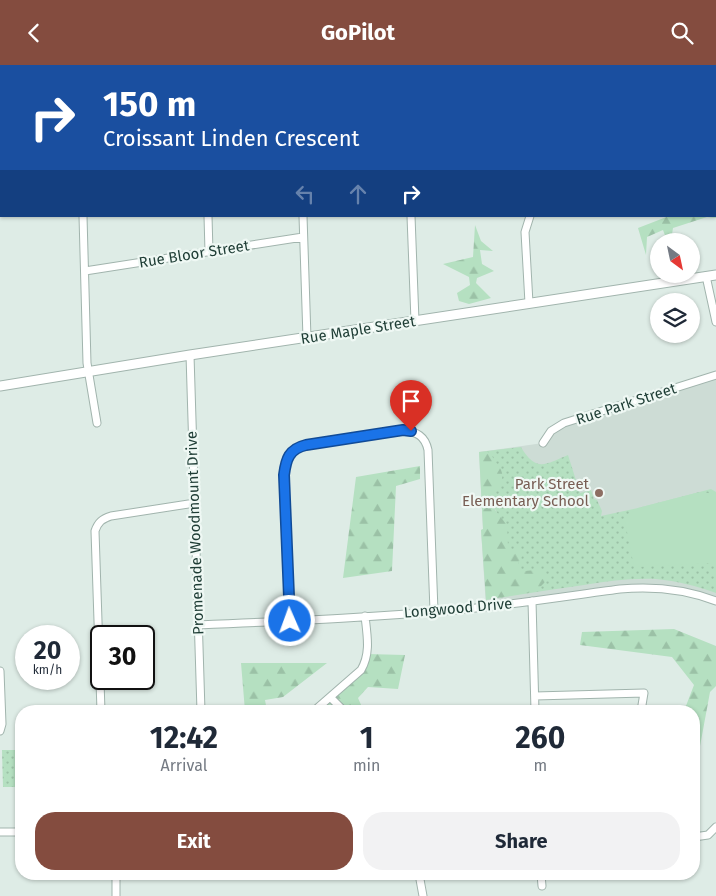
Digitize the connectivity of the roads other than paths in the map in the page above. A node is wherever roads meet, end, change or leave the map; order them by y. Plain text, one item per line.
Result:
1 (82, 217) edge
2 (208, 217) edge
3 (303, 217) edge
4 (411, 217) edge
5 (530, 217) edge
6 (303, 237) junction
7 (209, 252) junction
8 (85, 271) junction
9 (716, 275) edge
10 (706, 276) junction
11 (528, 303) junction
12 (415, 321) junction
13 (716, 322) edge
14 (306, 338) junction
15 (190, 355) junction
16 (89, 372) junction
17 (716, 375) edge
18 (0, 386) edge
19 (97, 423) dead end
20 (543, 443) dead end
21 (195, 503) junction
22 (532, 601) junction
23 (716, 601) edge
24 (434, 611) junction
25 (365, 616) junction
26 (290, 621) junction
27 (198, 625) junction
28 (0, 671) edge
29 (535, 696) junction
30 (330, 697) junction
31 (101, 705) edge
32 (201, 705) edge
33 (321, 705) edge
34 (338, 705) edge
35 (535, 705) edge
36 (642, 705) edge
37 (0, 731) edge
38 (716, 827) edge
39 (0, 832) edge
40 (15, 832) edge
41 (700, 836) edge
42 (116, 880) edge
43 (420, 880) edge
44 (542, 880) edge
45 (542, 886) dead end
46 (116, 896) edge
47 (423, 896) edge

1 - 8 street
2 - 7 street
3 - 6 street
4 - 12 street
5 - 11 street
6 - 7 street, Rue Bloor Street
6 - 14 street
7 - 8 street, Rue Bloor Street
8 - 16 street
9 - 10 street, Rue Maple Street
10 - 11 street, Rue Maple Street
10 - 13 street
11 - 12 street, Rue Maple Street
12 - 14 street, Rue Maple Street
14 - 15 street, Rue Maple Street
15 - 16 street, Rue Maple Street
15 - 21 street, Promenade Woodmount Drive
16 - 18 street, Rue Maple Street
16 - 19 street
17 - 20 street, Rue Park Street
21 - 27 street, Promenade Woodmount Drive
21 - 31 street
22 - 23 street, Longwood Drive
22 - 24 street, Longwood Drive
22 - 29 street
24 - 25 street, Longwood Drive
24 - 26 street
25 - 26 street, Longwood Drive
25 - 30 street
26 - 27 street, Longwood Drive
27 - 32 street, Promenade Woodmount Drive
28 - 37 street
29 - 35 street
29 - 36 street
30 - 33 street
30 - 34 street
38 - 41 street
39 - 40 street
42 - 46 street
43 - 47 street
44 - 45 street

